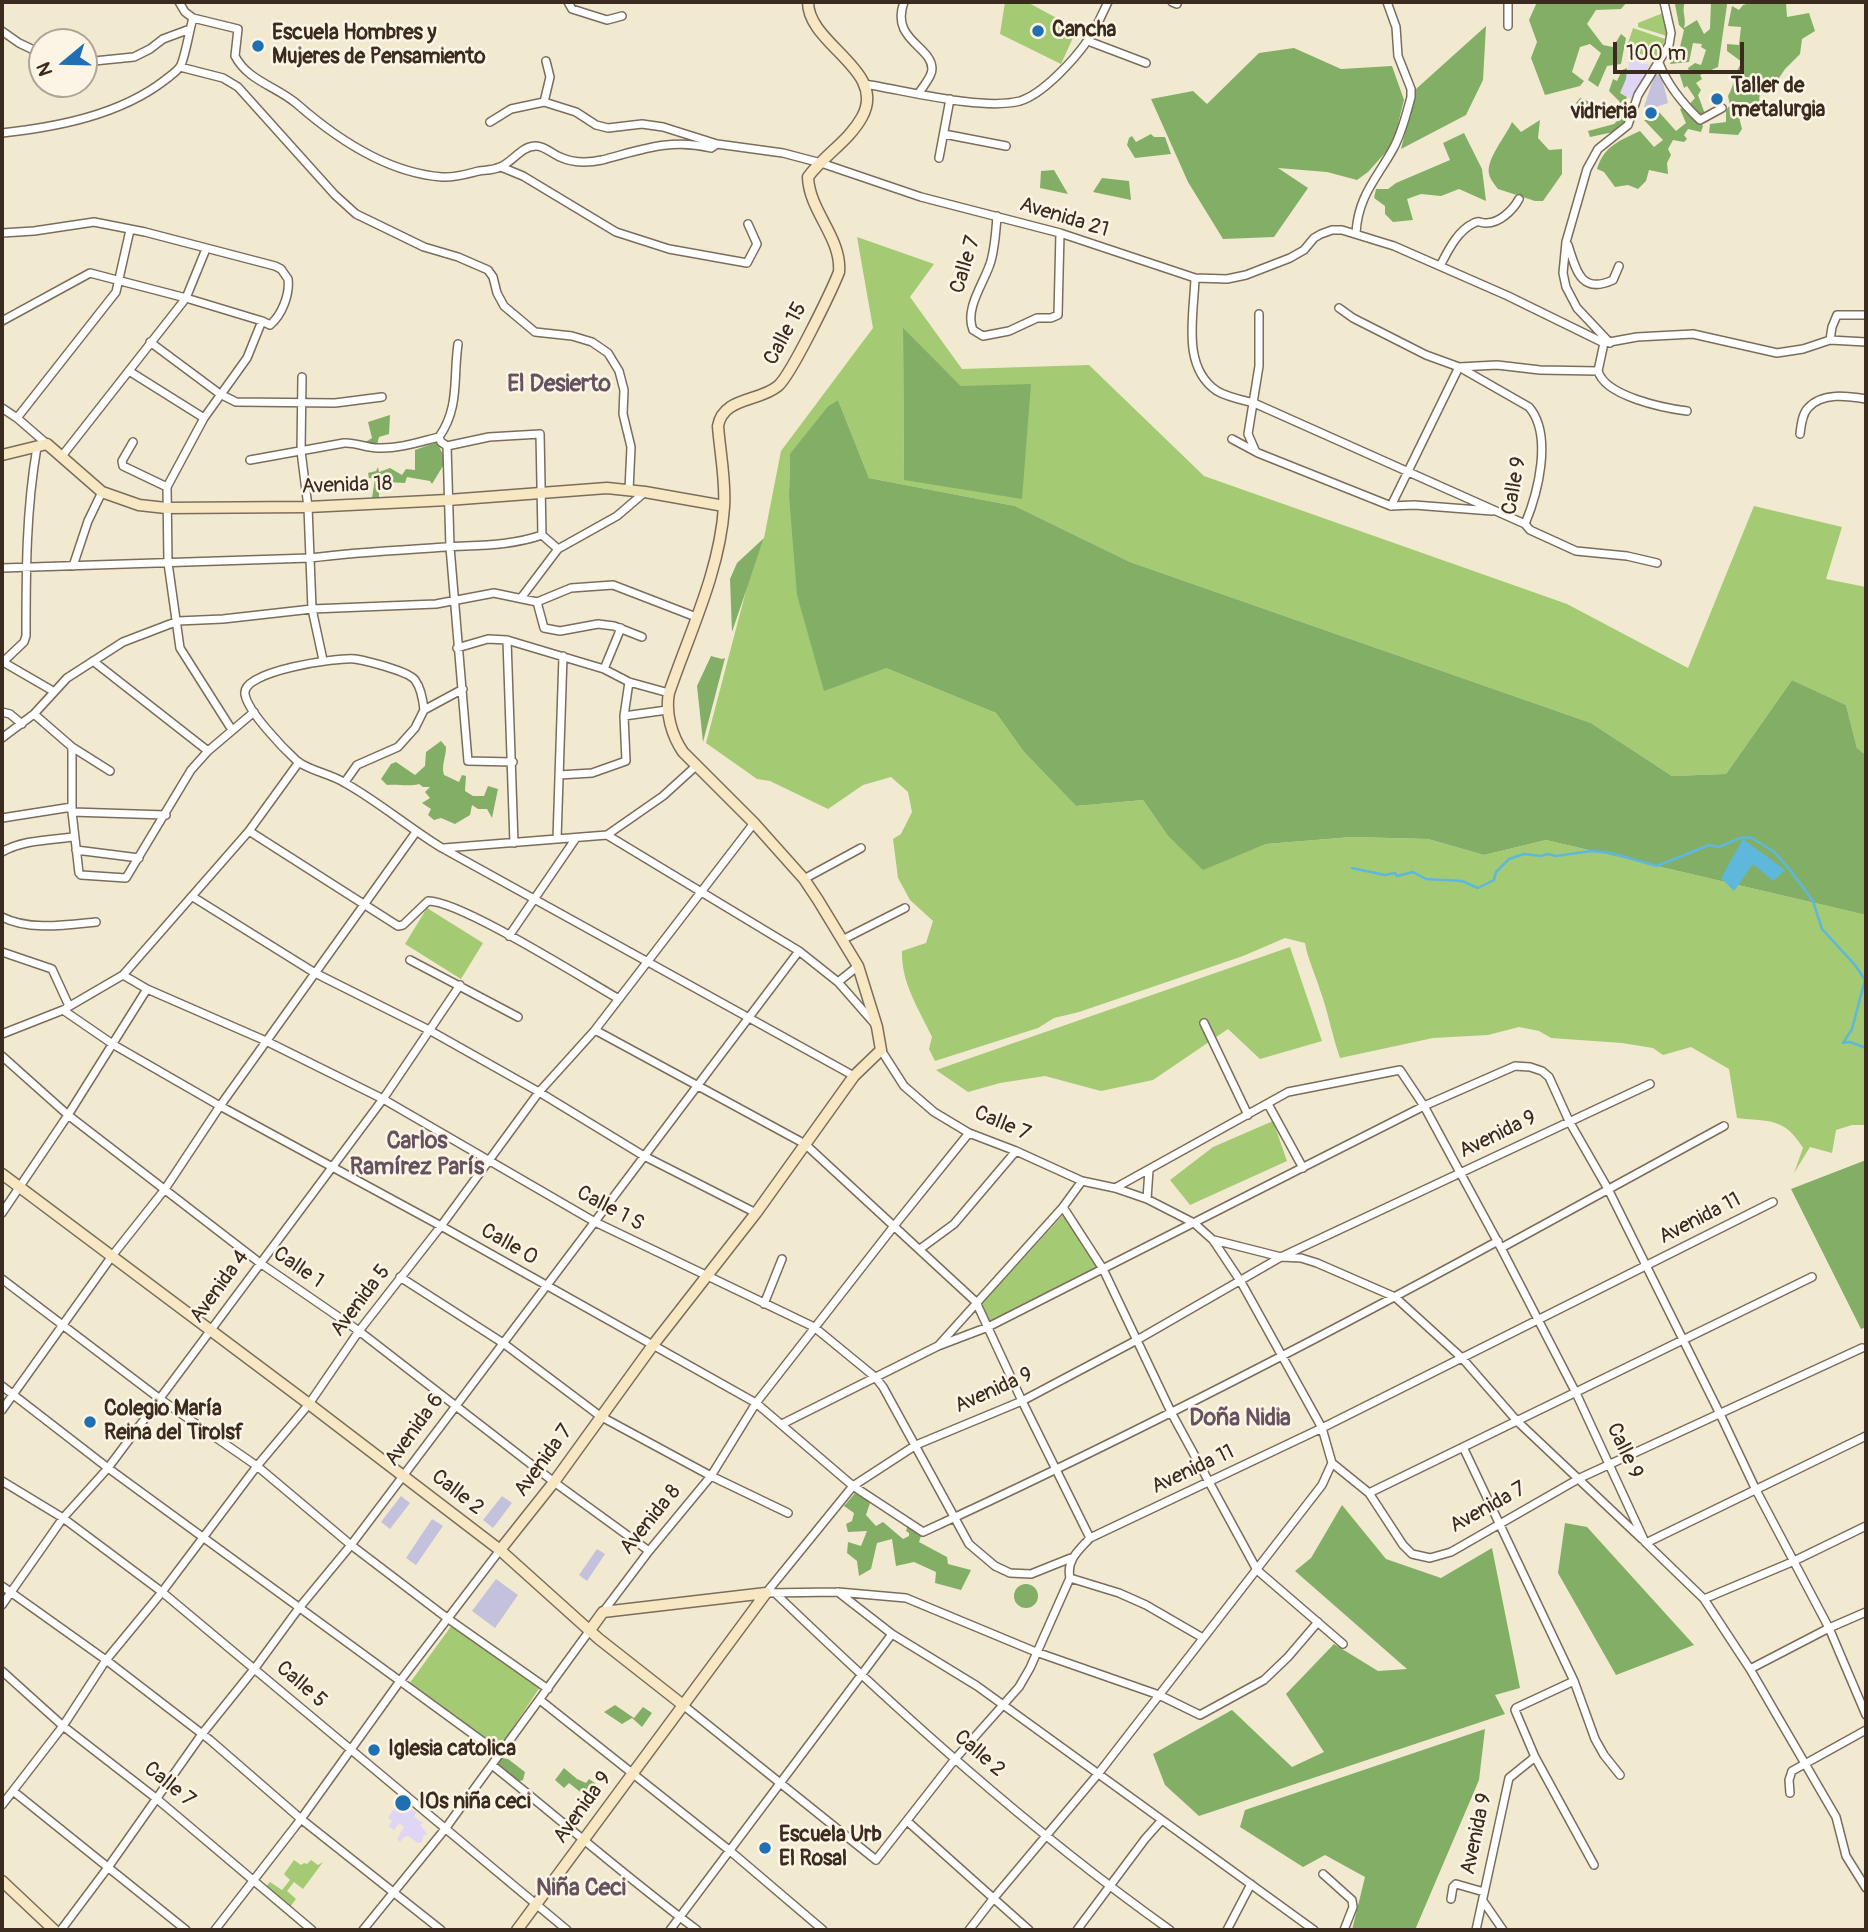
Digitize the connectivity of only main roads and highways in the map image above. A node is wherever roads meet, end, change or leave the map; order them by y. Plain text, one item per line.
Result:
1 (808, 2) edge
2 (2, 456) edge
3 (724, 506) junction
4 (695, 766) joint
5 (881, 1050) joint
6 (2, 1174) edge
7 (500, 1550) junction
8 (603, 1612) joint
9 (590, 1630) junction
10 (683, 1705) junction
11 (2, 1881) edge
12 (54, 1930) edge
13 (517, 1930) edge

1 - 3 main road, Calle 15
2 - 3 main road, Avenida 18
3 - 4 main road, Calle 15
4 - 5 main road, Calle 7
5 - 7 main road, Avenida 7
6 - 7 main road, Calle 2
7 - 9 main road, Calle 2
8 - 9 main road, Avenida 8
8 - 10 main road, Avenida 9
9 - 10 main road, Calle 2
10 - 13 main road, Avenida 9
11 - 12 main road

